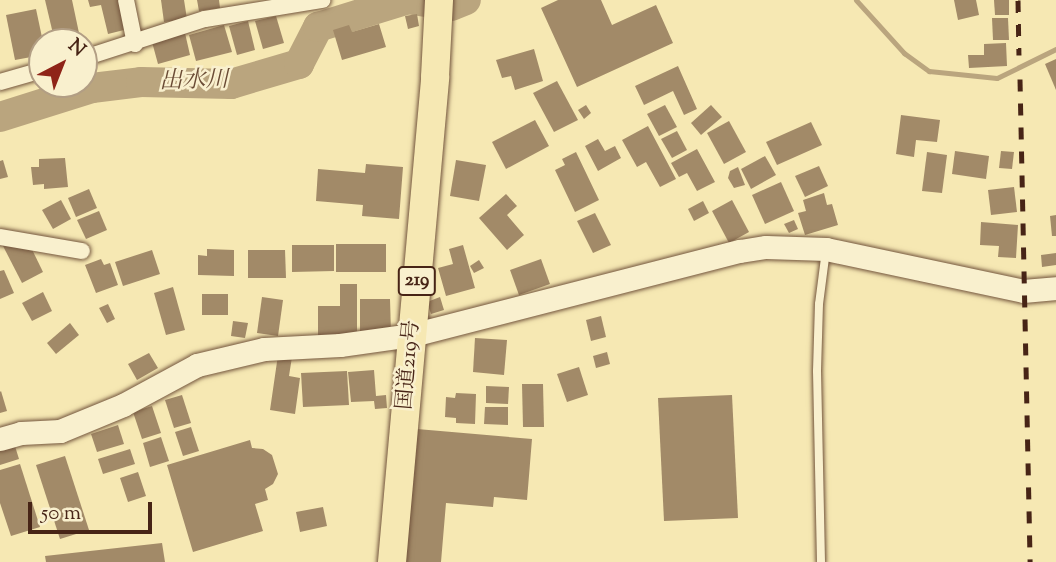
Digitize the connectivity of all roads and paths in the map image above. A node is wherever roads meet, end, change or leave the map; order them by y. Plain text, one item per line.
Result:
1 (127, 0) edge
2 (322, 0) edge
3 (439, 0) edge
4 (135, 44) junction
5 (98, 54) edge
6 (28, 74) edge
7 (0, 82) edge
8 (0, 237) edge
9 (826, 249) junction
10 (82, 251) dead end
11 (1056, 288) edge
12 (412, 335) junction
13 (0, 439) edge
14 (392, 562) edge
15 (821, 562) edge

1 - 4 street
2 - 4 street
3 - 12 highway, 国道219号 / 219
4 - 5 street
6 - 7 street
8 - 10 street
9 - 11 street
9 - 12 street
9 - 15 lane
12 - 13 street
12 - 14 highway, 国道219号 / 219

